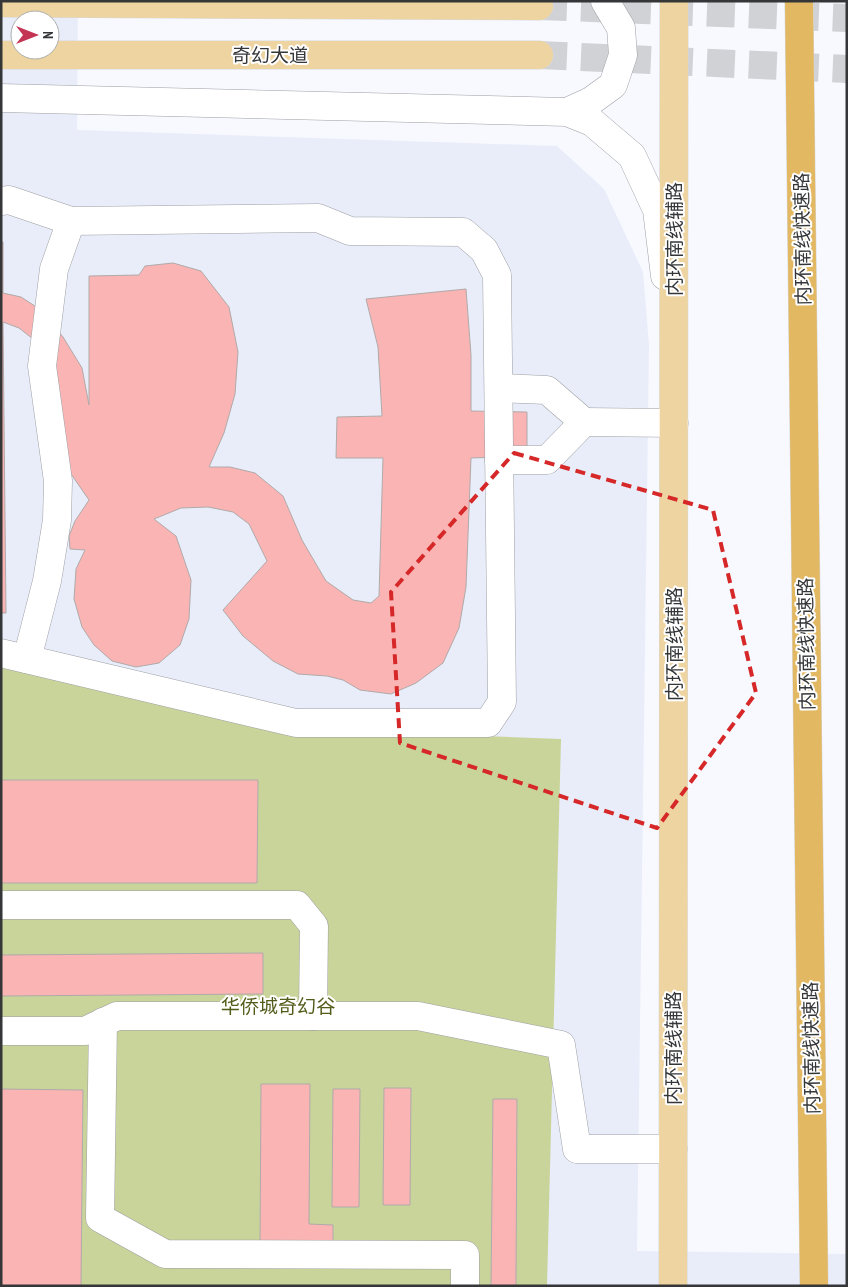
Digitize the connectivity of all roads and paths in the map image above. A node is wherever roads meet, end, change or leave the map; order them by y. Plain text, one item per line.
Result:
1 (605, 1) edge
2 (674, 1) edge
3 (799, 1) edge
4 (1, 3) edge
5 (540, 6) dead end
6 (539, 55) tunnel mouth
7 (1, 56) edge
8 (1, 98) edge
9 (567, 112) junction
10 (1, 201) edge
11 (71, 221) junction
12 (674, 353) junction
13 (499, 388) junction
14 (584, 422) junction
15 (674, 423) junction
16 (500, 460) junction
17 (1, 653) edge
18 (27, 659) junction
19 (1, 905) edge
20 (313, 1016) junction
21 (104, 1022) junction
22 (1, 1030) edge
23 (673, 1149) junction
24 (466, 1286) edge
25 (673, 1286) edge
26 (814, 1286) edge

1 - 9 street
2 - 12 main road, 内环南线辅路
3 - 26 highway, 内环南线快速路
4 - 5 main road
6 - 7 main road, 奇幻大道
8 - 9 street
9 - 12 street
10 - 11 street
11 - 13 street
11 - 18 street
12 - 15 main road, 内环南线辅路
13 - 14 street
13 - 16 street
14 - 15 street
14 - 16 street
15 - 23 main road, 内环南线辅路
16 - 18 street
17 - 18 street
19 - 20 street
20 - 21 street
20 - 23 street
21 - 22 street
21 - 24 street
23 - 25 main road, 内环南线辅路

